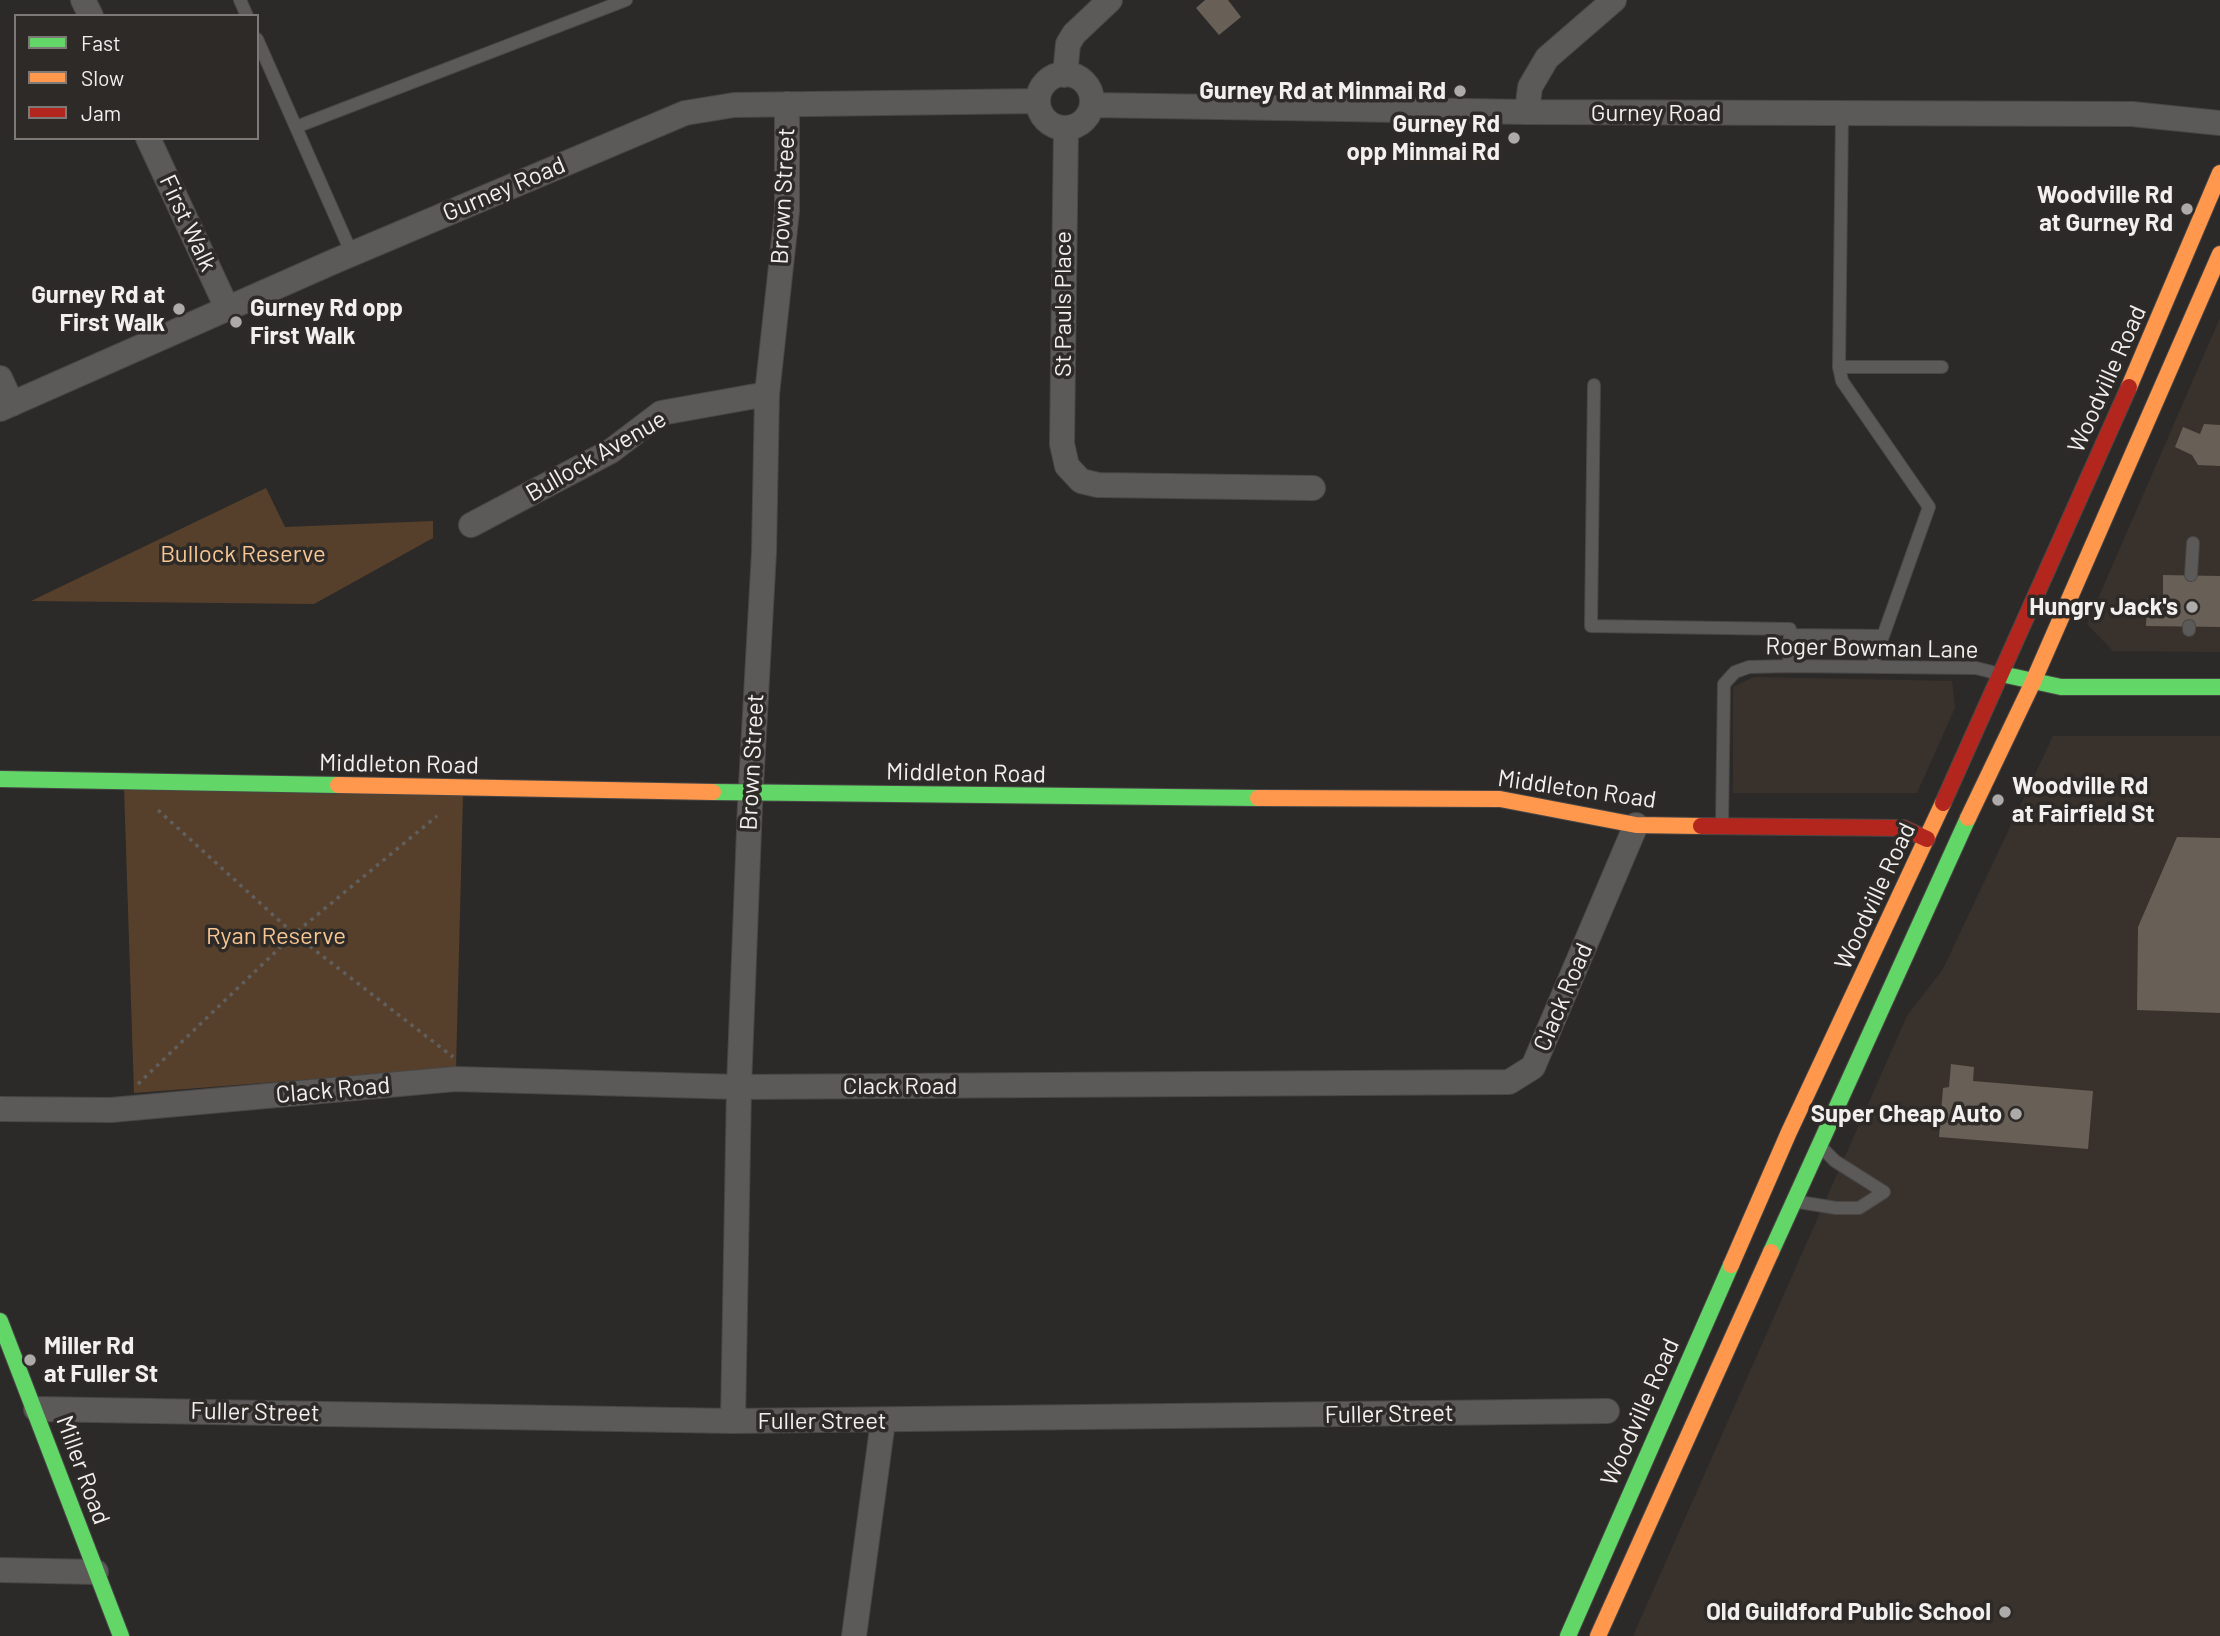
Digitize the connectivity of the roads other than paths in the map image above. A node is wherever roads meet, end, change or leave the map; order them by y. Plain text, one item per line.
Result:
1 (626, 0) edge
2 (1111, 0) edge
3 (1614, 0) edge
4 (259, 44) edge
5 (1065, 75) junction
6 (1038, 101) junction
7 (787, 104) junction
8 (1092, 105) junction
9 (1527, 113) junction
10 (1842, 114) junction
11 (2220, 124) edge
12 (296, 127) junction
13 (1066, 128) junction
14 (149, 140) edge
15 (2220, 173) edge
16 (352, 254) junction
17 (2220, 254) edge
18 (227, 308) junction
19 (1839, 367) junction
20 (1942, 368) dead end
21 (0, 378) edge
22 (1594, 385) dead end
23 (767, 394) junction
24 (6, 407) edge
25 (1313, 488) dead end
26 (471, 525) dead end
27 (2193, 542) dead end
28 (2190, 575) dead end
29 (1790, 635) junction
30 (1884, 636) junction
31 (1789, 666) junction
32 (1872, 667) junction
33 (1999, 674) junction
34 (2033, 682) junction
35 (2220, 687) edge
36 (0, 779) edge
37 (750, 793) junction
38 (1636, 825) junction
39 (1722, 826) junction
40 (1927, 839) junction
41 (739, 1087) junction
42 (0, 1109) edge
43 (1819, 1144) junction
44 (1794, 1201) junction
45 (0, 1321) edge
46 (36, 1409) junction
47 (1607, 1411) dead end
48 (733, 1421) junction
49 (883, 1421) junction
50 (0, 1570) edge
51 (96, 1572) junction
52 (121, 1636) edge
53 (854, 1636) edge
54 (1568, 1636) edge
55 (1598, 1636) edge

1 - 12 lane
2 - 5 street
3 - 9 street
4 - 12 lane
5 - 6 street
5 - 8 street
6 - 7 street, Gurney Road
6 - 13 street
7 - 16 street, Gurney Road
7 - 23 street, Brown Street
8 - 9 street, Gurney Road
8 - 13 street
9 - 10 street, Gurney Road
10 - 11 street, Gurney Road
10 - 19 lane
12 - 16 lane
13 - 25 street, St Pauls Place
14 - 18 street, First Walk
15 - 33 main road, Woodville Road
16 - 18 street, Gurney Road
17 - 34 main road, Woodville Road
18 - 24 street, Gurney Road
19 - 20 lane
19 - 30 lane
21 - 24 street
22 - 29 lane
23 - 26 street, Bullock Avenue
23 - 37 street, Brown Street
27 - 28 lane
29 - 30 lane
29 - 31 lane
30 - 32 lane
31 - 32 lane, Roger Bowman Lane
31 - 39 lane, Roger Bowman Lane
32 - 33 lane, Roger Bowman Lane
33 - 34 main road
33 - 40 main road, Woodville Road
34 - 35 main road
34 - 43 main road, Woodville Road
36 - 37 main road, Middleton Road
37 - 38 main road, Middleton Road
37 - 41 street, Brown Street
38 - 39 main road, Middleton Road
38 - 41 street, Clack Road
39 - 40 main road, Middleton Road
40 - 54 main road, Woodville Road
41 - 42 street, Clack Road
41 - 48 street, Brown Street
43 - 44 main road, Woodville Road
43 - 44 lane
44 - 55 main road, Woodville Road
45 - 46 main road, Miller Road
46 - 48 street, Fuller Street
46 - 51 main road, Miller Road
47 - 49 street, Fuller Street
48 - 49 street, Fuller Street
49 - 53 street
50 - 51 street
51 - 52 main road, Miller Road

